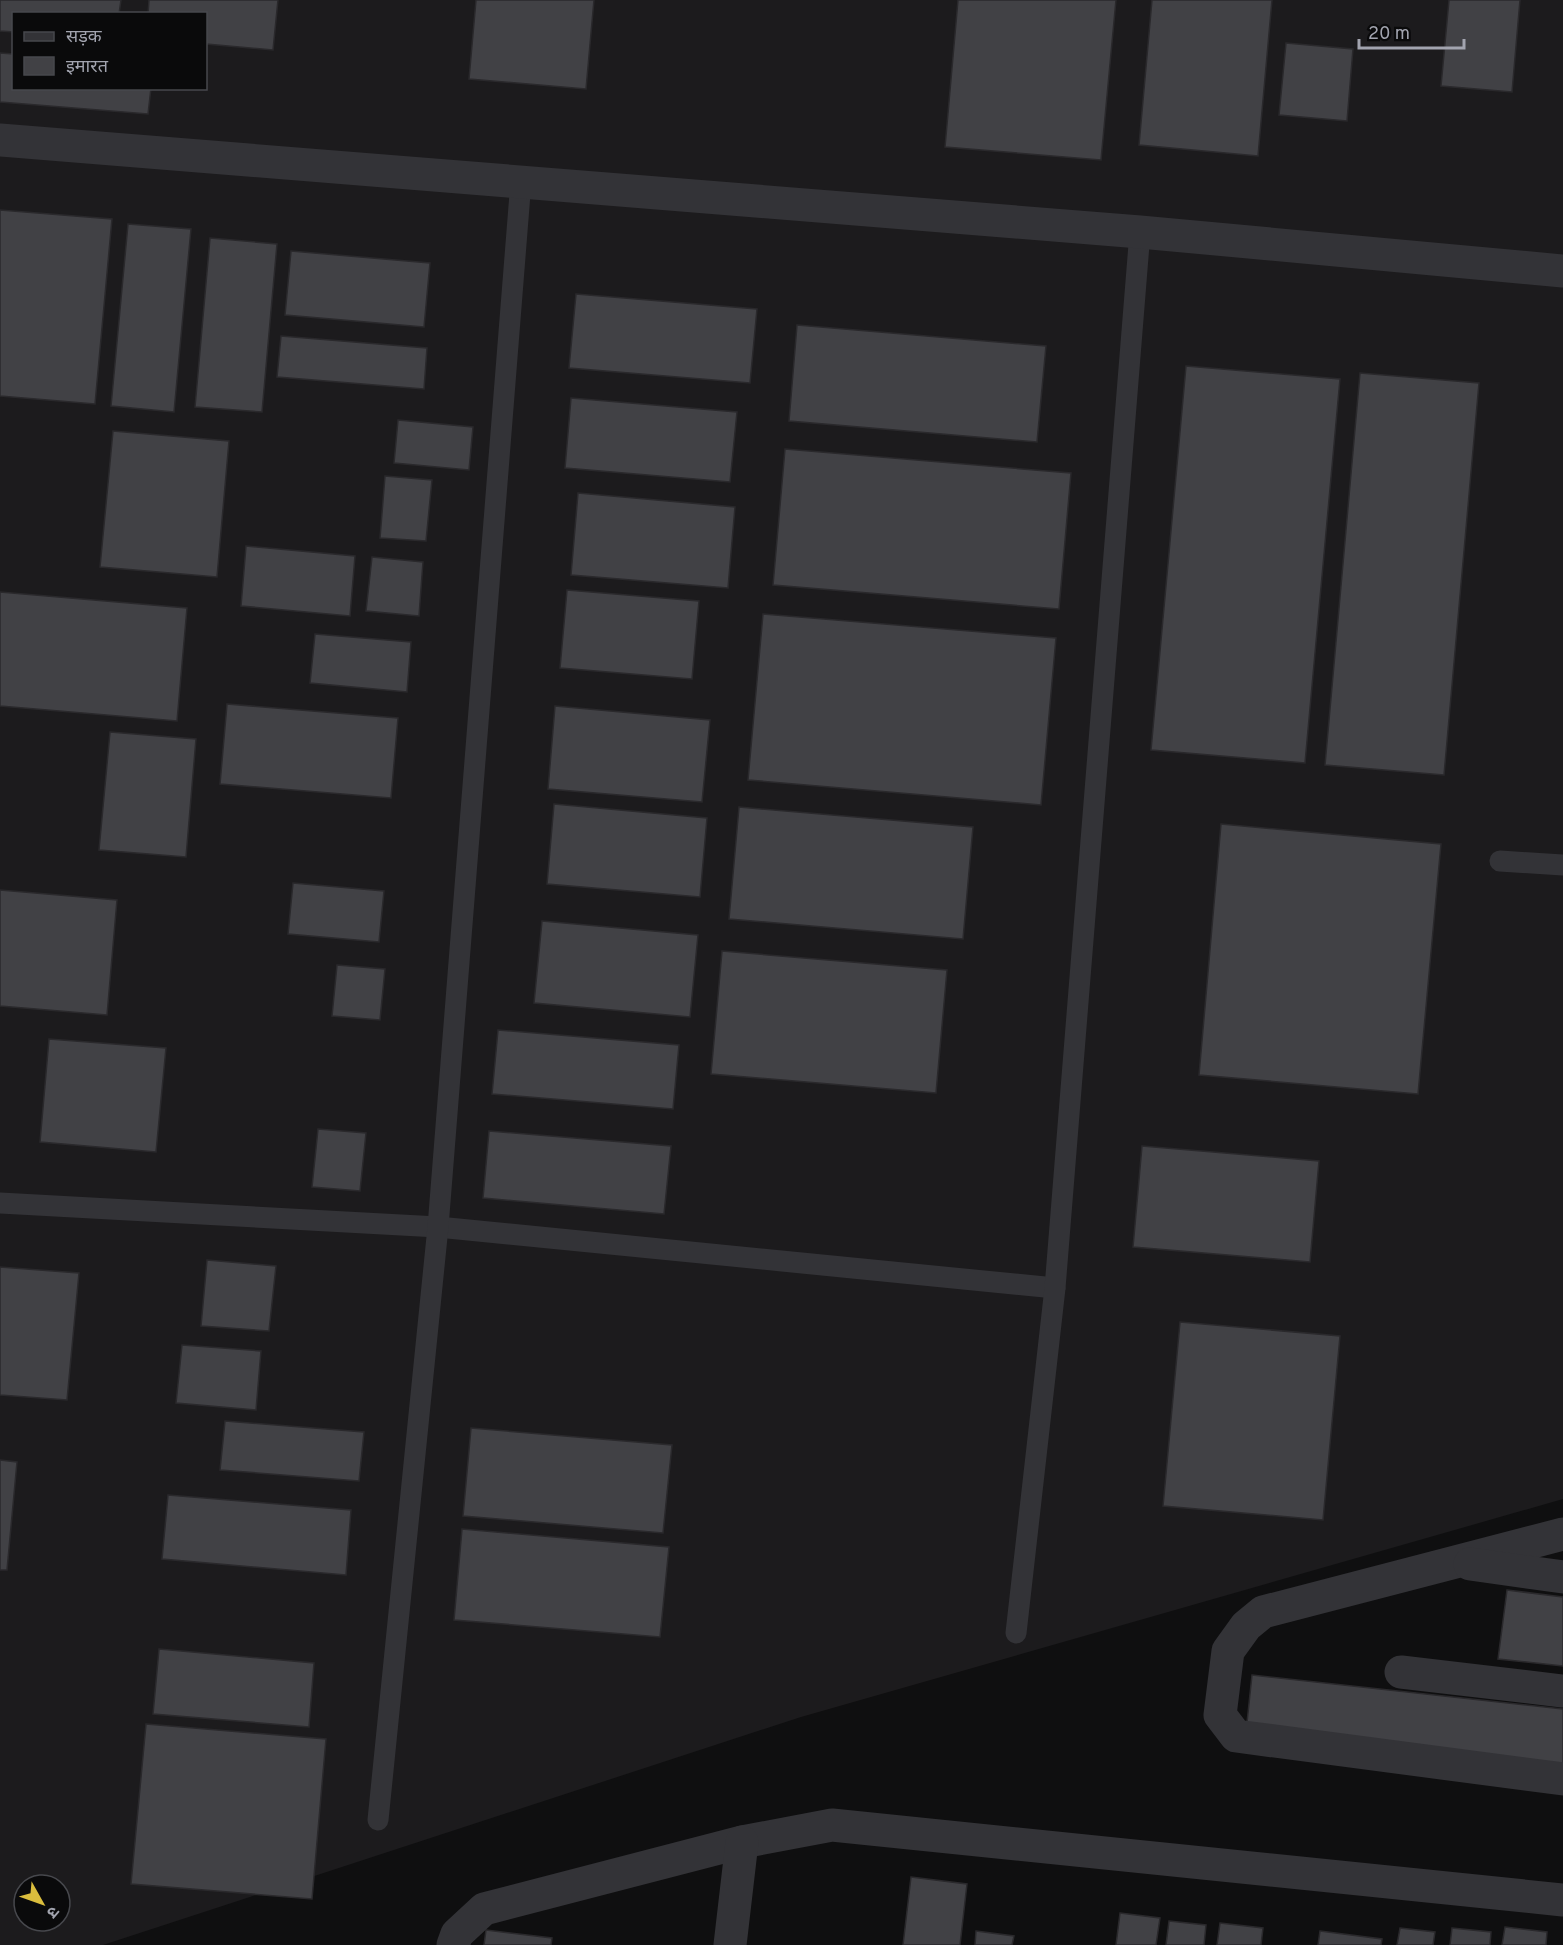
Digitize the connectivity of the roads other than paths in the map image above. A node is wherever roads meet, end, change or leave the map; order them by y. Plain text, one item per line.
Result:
1 (0, 140) edge
2 (521, 182) junction
3 (1140, 232) junction
4 (1563, 271) edge
5 (1500, 861) dead end
6 (1563, 865) edge
7 (0, 1203) edge
8 (438, 1227) junction
9 (1054, 1288) junction
10 (1563, 1534) edge
11 (1455, 1562) junction
12 (1563, 1577) edge
13 (1016, 1633) dead end
14 (1401, 1672) dead end
15 (1563, 1691) edge
16 (1563, 1779) edge
17 (378, 1820) dead end
18 (742, 1842) junction
19 (1563, 1900) edge
20 (453, 1945) edge
21 (730, 1945) edge

1 - 2 street
2 - 3 street
2 - 8 lane
3 - 4 street
3 - 9 lane
5 - 6 lane
7 - 8 lane
8 - 9 lane
8 - 17 lane
9 - 13 lane
10 - 11 street
11 - 12 street
11 - 16 street
14 - 15 street
18 - 19 street
18 - 20 street
18 - 21 street

